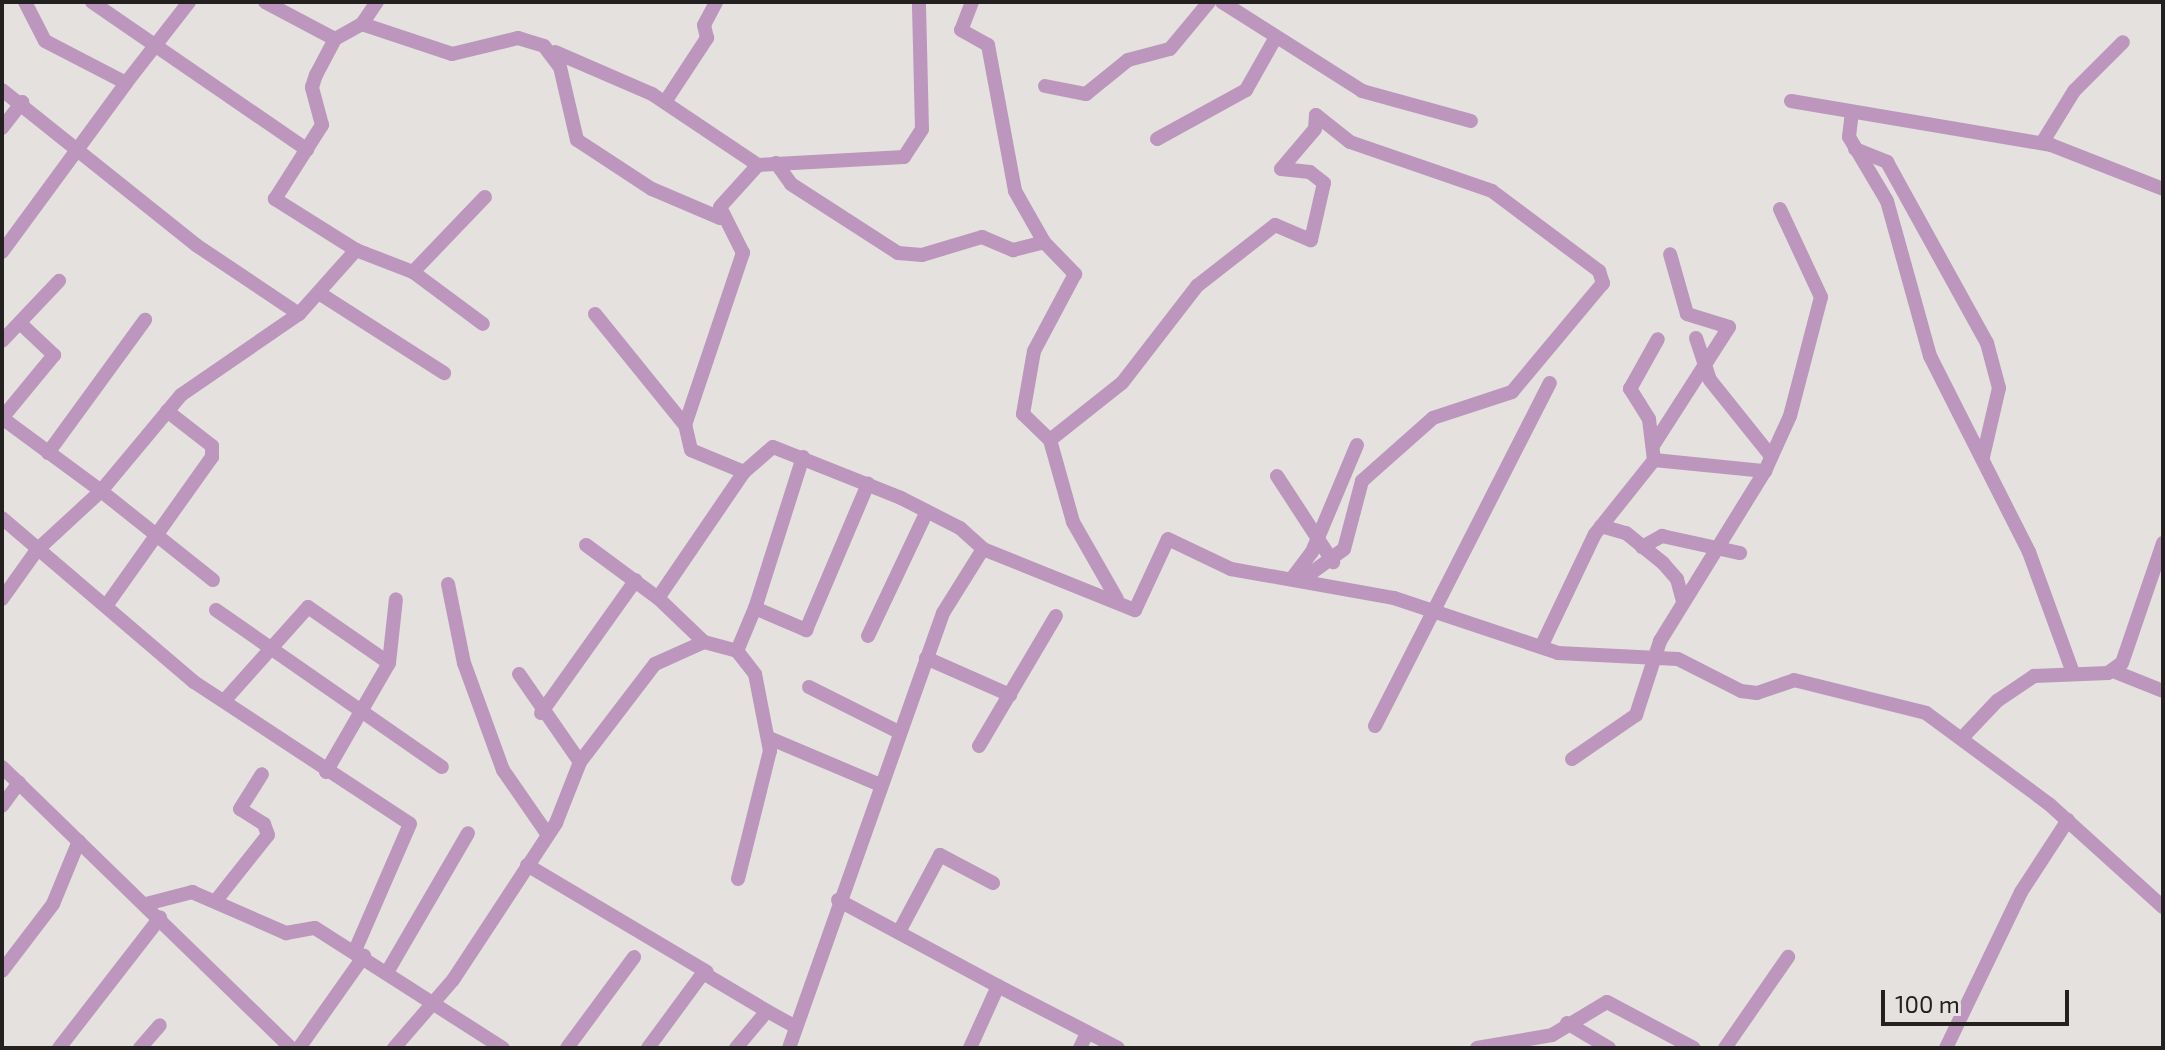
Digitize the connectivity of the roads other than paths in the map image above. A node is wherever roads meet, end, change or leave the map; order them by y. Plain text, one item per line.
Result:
1 (25, 2) edge
2 (92, 2) edge
3 (189, 2) edge
4 (265, 2) edge
5 (377, 2) edge
6 (716, 2) edge
7 (919, 2) edge
8 (972, 2) edge
9 (1209, 2) edge
10 (1222, 2) edge
11 (362, 24) junction
12 (1276, 37) junction
13 (335, 39) junction
14 (2123, 42) dead end
15 (156, 43) junction
16 (555, 52) junction
17 (126, 83) junction
18 (1045, 86) dead end
19 (2, 90) edge
20 (1791, 101) dead end
21 (22, 102) junction
22 (665, 102) junction
23 (1852, 112) junction
24 (1471, 121) dead end
25 (2, 128) edge
26 (1157, 139) dead end
27 (2042, 143) junction
28 (1855, 149) junction
29 (81, 150) junction
30 (307, 150) junction
31 (776, 163) junction
32 (758, 165) junction
33 (2163, 189) edge
34 (485, 197) dead end
35 (1780, 209) dead end
36 (720, 218) junction
37 (1044, 242) junction
38 (356, 250) junction
39 (2, 252) edge
40 (1670, 254) dead end
41 (413, 272) junction
42 (59, 281) dead end
43 (322, 295) junction
44 (299, 314) junction
45 (595, 314) dead end
46 (145, 320) dead end
47 (20, 323) junction
48 (483, 324) dead end
49 (1696, 338) dead end
50 (1658, 339) dead end
51 (2, 341) edge
52 (1703, 363) junction
53 (444, 373) dead end
54 (1550, 383) dead end
55 (167, 411) junction
56 (685, 425) junction
57 (1050, 440) junction
58 (1654, 444) junction
59 (1357, 445) dead end
60 (48, 453) junction
61 (1770, 455) junction
62 (803, 457) junction
63 (1983, 457) junction
64 (1654, 460) junction
65 (1765, 471) junction
66 (744, 472) junction
67 (1277, 476) dead end
68 (868, 484) junction
69 (101, 491) junction
70 (927, 511) junction
71 (2, 518) edge
72 (1601, 526) junction
73 (1315, 530) junction
74 (160, 532) junction
75 (2163, 543) edge
76 (586, 545) dead end
77 (1718, 546) junction
78 (1642, 547) junction
79 (983, 549) junction
80 (37, 550) junction
81 (1740, 553) dead end
82 (1333, 562) junction
83 (1298, 578) junction
84 (213, 580) dead end
85 (636, 580) junction
86 (448, 584) dead end
87 (658, 598) junction
88 (2, 599) edge
89 (396, 599) dead end
90 (1683, 604) junction
91 (106, 606) junction
92 (1125, 607) junction
93 (755, 608) junction
94 (1428, 609) junction
95 (216, 610) dead end
96 (1056, 616) dead end
97 (868, 636) dead end
98 (704, 642) junction
99 (266, 647) junction
100 (1541, 647) junction
101 (737, 651) junction
102 (926, 658) junction
103 (1657, 658) junction
104 (389, 663) junction
105 (2072, 670) junction
106 (2113, 671) junction
107 (519, 674) dead end
108 (809, 687) dead end
109 (2163, 691) edge
110 (1010, 695) junction
111 (224, 701) junction
112 (541, 713) junction
113 (361, 716) junction
114 (1375, 726) dead end
115 (899, 732) junction
116 (1963, 737) junction
117 (769, 738) junction
118 (979, 746) dead end
119 (1572, 759) dead end
120 (580, 762) junction
121 (2, 767) edge
122 (442, 767) dead end
123 (326, 772) junction
124 (262, 774) dead end
125 (19, 783) junction
126 (878, 784) junction
127 (2, 806) edge
128 (2068, 820) junction
129 (468, 833) dead end
130 (548, 835) junction
131 (79, 841) junction
132 (527, 865) junction
133 (738, 879) dead end
134 (993, 883) dead end
135 (218, 898) junction
136 (838, 900) junction
137 (146, 904) junction
138 (2163, 907) edge
139 (160, 918) junction
140 (900, 930) junction
141 (360, 952) junction
142 (634, 957) dead end
143 (1788, 957) dead end
144 (389, 969) junction
145 (2, 971) edge
146 (707, 972) junction
147 (998, 986) junction
148 (436, 1005) junction
149 (767, 1011) junction
150 (1567, 1023) junction
151 (160, 1025) dead end
152 (796, 1027) junction
153 (1087, 1033) junction
154 (1549, 1042) edge
155 (1949, 1046) edge
156 (59, 1048) edge
157 (140, 1048) edge
158 (291, 1048) edge
159 (299, 1048) edge
160 (394, 1048) edge
161 (503, 1048) edge
162 (567, 1048) edge
163 (648, 1048) edge
164 (736, 1048) edge
165 (789, 1048) edge
166 (970, 1048) edge
167 (1080, 1048) edge
168 (1118, 1048) edge
169 (1477, 1048) edge
170 (1609, 1048) edge
171 (1694, 1048) edge
172 (1725, 1048) edge

1 - 17 street
2 - 15 street
3 - 15 street
4 - 13 street
5 - 11 street
6 - 22 street
7 - 31 street
8 - 37 street
9 - 18 street
10 - 12 street
11 - 13 street
11 - 16 street
12 - 24 street
12 - 26 street
13 - 30 street
14 - 27 street
15 - 17 street
15 - 30 street
16 - 22 street
16 - 36 street
17 - 29 street
19 - 21 street
20 - 23 street
21 - 25 street
21 - 29 street
22 - 32 street
23 - 27 street
23 - 28 street
27 - 33 street
28 - 63 street
28 - 63 street
29 - 39 street
29 - 44 street
30 - 38 street
31 - 32 street
31 - 37 street
32 - 36 street
34 - 41 street
35 - 61 street
36 - 56 street
37 - 57 street
38 - 41 street
38 - 43 street
40 - 52 street
41 - 48 street
42 - 47 street
43 - 44 street
43 - 53 street
44 - 55 street
45 - 56 street
46 - 60 street
47 - 51 street
47 - 60 street
49 - 52 street
50 - 58 street
52 - 58 street
52 - 61 street
54 - 94 street
55 - 69 street
55 - 74 street
56 - 66 street
57 - 82 street
57 - 92 street
58 - 64 street
59 - 73 street
60 - 69 street
61 - 65 street
62 - 66 street
62 - 68 street
62 - 93 street
63 - 105 street
64 - 65 street
64 - 72 street
65 - 77 street
66 - 87 street
67 - 73 street
68 - 70 street
68 - 93 street
69 - 74 street
69 - 80 street
70 - 79 street
70 - 97 street
71 - 80 street
72 - 78 street
72 - 100 street
73 - 82 street
73 - 83 street
74 - 84 street
74 - 91 street
75 - 106 street
76 - 85 street
77 - 78 street
77 - 81 street
77 - 90 street
78 - 90 street
79 - 92 street
79 - 102 street
80 - 88 street
80 - 91 street
82 - 83 street
83 - 92 street
83 - 94 street
85 - 87 street
85 - 112 street
86 - 130 street
87 - 98 street
89 - 104 street
90 - 103 street
91 - 111 street
93 - 101 street
94 - 100 street
94 - 114 street
95 - 99 street
96 - 110 street
98 - 101 street
98 - 120 street
99 - 104 street
99 - 111 street
99 - 113 street
100 - 103 street
101 - 117 street
102 - 110 street
102 - 115 street
103 - 116 street
103 - 119 street
104 - 113 street
105 - 106 street
105 - 116 street
106 - 109 street
107 - 112 street
108 - 115 street
110 - 118 street
111 - 123 street
112 - 120 street
113 - 122 street
113 - 123 street
115 - 126 street
116 - 128 street
117 - 126 street
117 - 133 street
120 - 130 street
121 - 125 street
123 - 141 street
124 - 135 street
125 - 127 street
125 - 131 street
126 - 136 street
128 - 138 street
128 - 155 street
129 - 144 street
130 - 132 street
131 - 137 street
131 - 145 street
132 - 146 street
132 - 148 street
134 - 140 street
135 - 137 street
135 - 141 street
136 - 140 street
136 - 152 street
137 - 139 street
139 - 156 street
139 - 158 street
140 - 147 street
141 - 144 street
141 - 159 street
142 - 162 street
143 - 172 street
144 - 148 street
146 - 149 street
146 - 163 street
147 - 153 street
147 - 166 street
148 - 160 street
148 - 161 street
149 - 152 street
149 - 164 street
150 - 154 street
150 - 170 street
150 - 171 street
151 - 157 street
152 - 165 street
153 - 167 street
153 - 168 street
154 - 169 street

